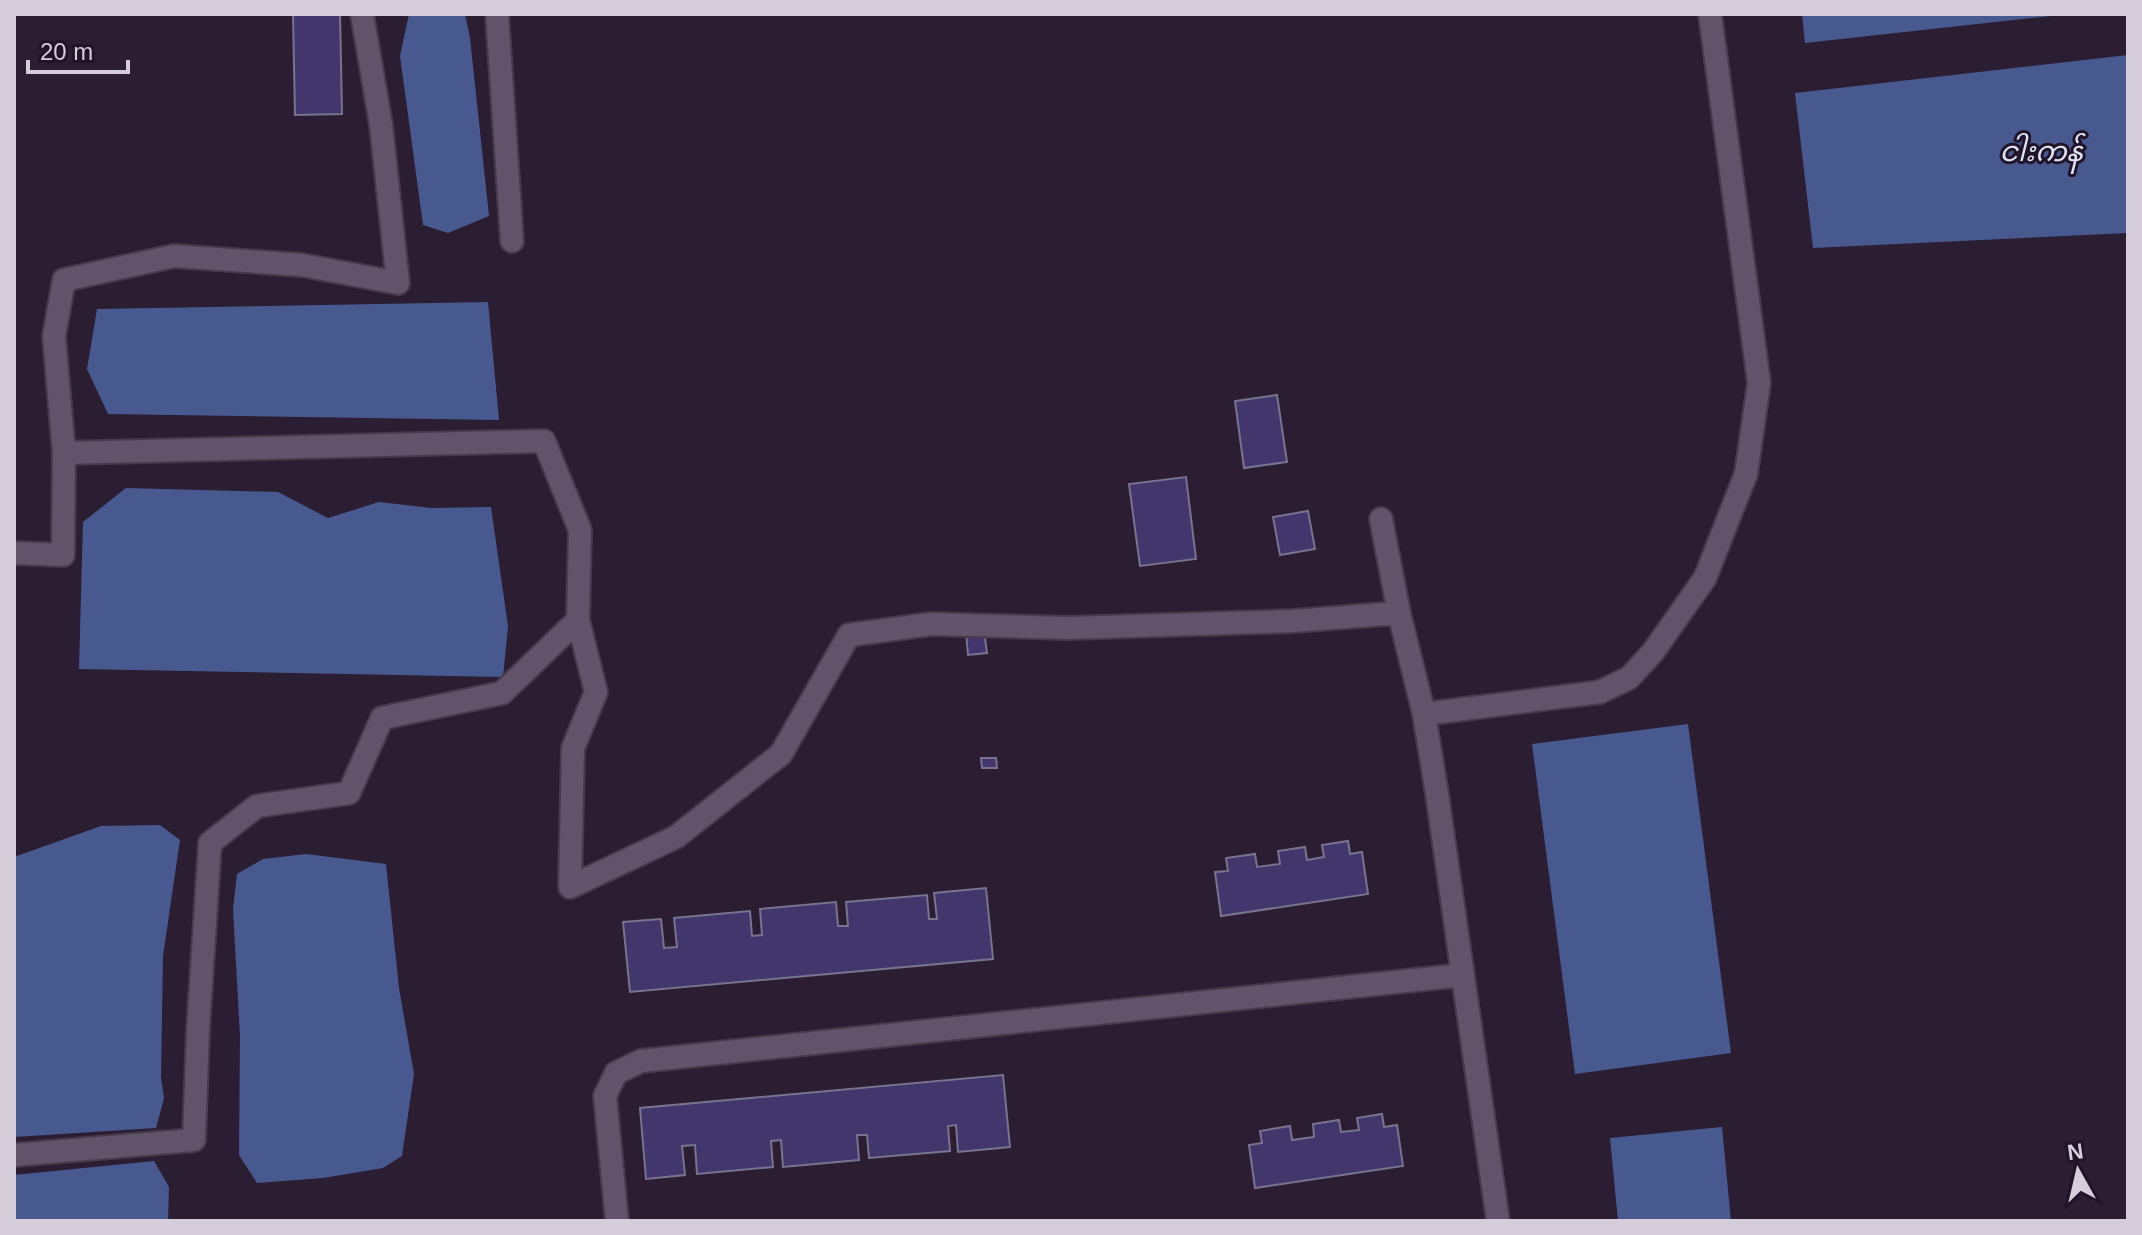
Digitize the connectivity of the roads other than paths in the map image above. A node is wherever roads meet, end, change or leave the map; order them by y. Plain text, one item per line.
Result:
1 (362, 14) edge
2 (497, 14) edge
3 (1710, 14) edge
4 (512, 241) dead end
5 (64, 453) junction
6 (1381, 519) dead end
7 (14, 553) edge
8 (1399, 613) junction
9 (578, 620) junction
10 (1424, 714) junction
11 (1463, 975) junction
12 (14, 1155) edge
13 (617, 1221) edge
14 (1497, 1221) edge

1 - 5 street
2 - 4 street
3 - 10 street
5 - 7 street
5 - 9 street
6 - 8 street
8 - 9 street
8 - 10 street
9 - 12 street
10 - 11 street
11 - 13 street
11 - 14 street

